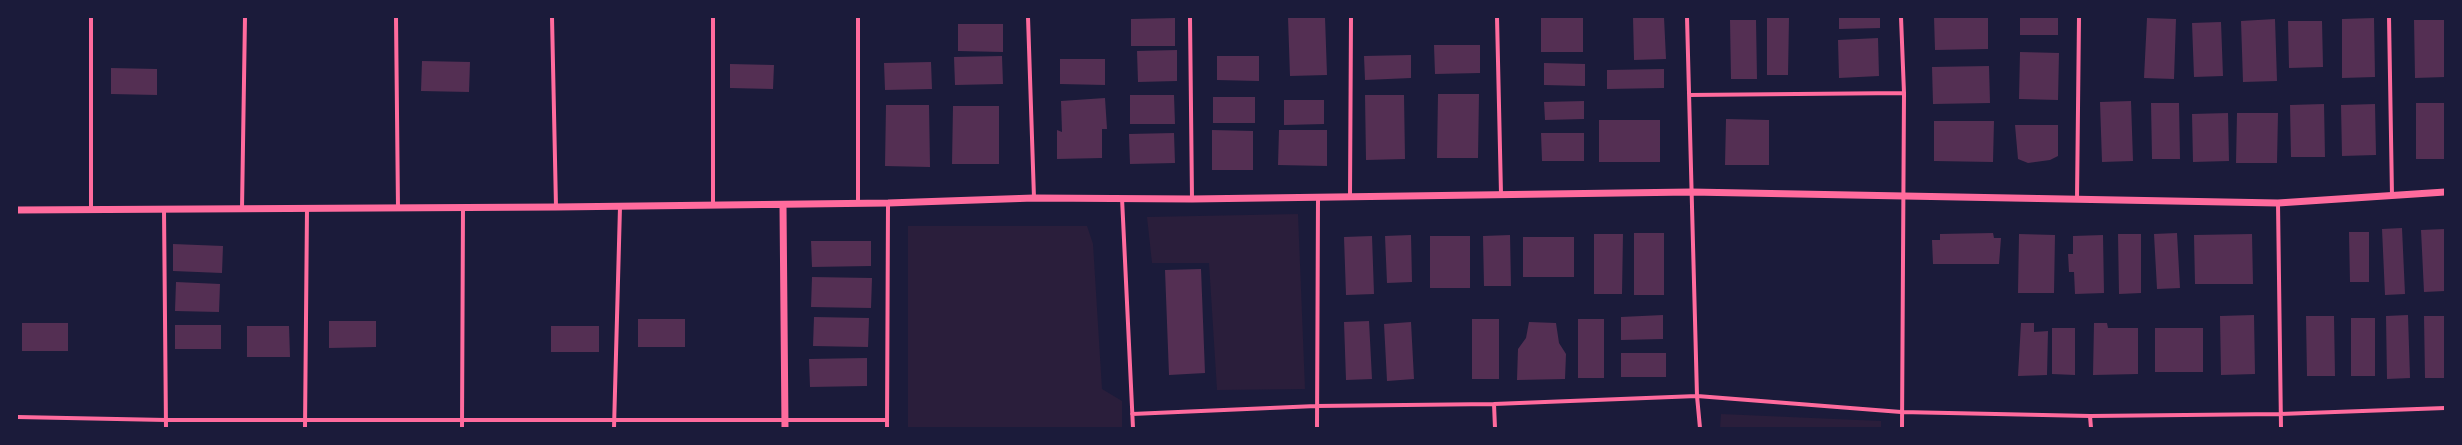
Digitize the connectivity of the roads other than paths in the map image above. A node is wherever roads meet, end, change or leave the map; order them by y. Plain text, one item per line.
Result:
1 (91, 17) edge
2 (246, 17) edge
3 (396, 17) edge
4 (552, 17) edge
5 (713, 17) edge
6 (858, 17) edge
7 (1028, 17) edge
8 (1190, 17) edge
9 (1351, 17) edge
10 (1497, 17) edge
11 (1687, 17) edge
12 (1901, 17) edge
13 (2079, 17) edge
14 (2389, 17) edge
15 (1904, 93) junction
16 (1689, 95) junction
17 (1691, 192) junction
18 (2445, 192) edge
19 (1501, 194) junction
20 (1350, 196) junction
21 (1904, 196) junction
22 (2392, 196) junction
23 (1318, 197) junction
24 (1034, 198) junction
25 (1122, 198) junction
26 (1192, 199) junction
27 (2076, 199) junction
28 (888, 203) junction
29 (2278, 203) junction
30 (858, 204) junction
31 (783, 205) junction
32 (620, 206) junction
33 (713, 206) junction
34 (556, 207) junction
35 (463, 208) junction
36 (242, 209) junction
37 (307, 209) junction
38 (398, 209) junction
39 (17, 210) edge
40 (91, 210) junction
41 (164, 210) junction
42 (1697, 396) junction
43 (1494, 404) junction
44 (1316, 406) junction
45 (2445, 408) edge
46 (1901, 412) junction
47 (1132, 414) junction
48 (2280, 414) junction
49 (2090, 416) junction
50 (17, 417) edge
51 (166, 420) junction
52 (305, 420) junction
53 (462, 420) junction
54 (614, 420) junction
55 (784, 420) junction
56 (886, 420) junction
57 (166, 428) edge
58 (305, 428) edge
59 (462, 428) edge
60 (614, 428) edge
61 (785, 428) edge
62 (887, 428) edge
63 (1133, 428) edge
64 (1317, 428) edge
65 (1495, 428) edge
66 (1700, 428) edge
67 (1902, 428) edge
68 (2091, 428) edge
69 (2281, 428) edge

1 - 40 street
2 - 36 street
3 - 38 street
4 - 34 street
5 - 33 street
6 - 30 street
7 - 24 street
8 - 26 street
9 - 20 street
10 - 19 street
11 - 16 street
12 - 15 street
13 - 27 street
14 - 22 street
15 - 16 street
15 - 21 street
16 - 17 street
17 - 19 street
17 - 21 street
17 - 42 street
18 - 22 street
19 - 20 street
20 - 23 street
21 - 27 street
21 - 46 street
22 - 29 street
23 - 26 street
23 - 44 street
24 - 25 street
24 - 28 street
25 - 26 street
25 - 47 street
27 - 29 street
28 - 30 street
28 - 56 street
29 - 48 street
30 - 31 street
31 - 33 street
31 - 55 street
32 - 33 street
32 - 34 street
32 - 54 street
34 - 35 street
35 - 38 street
35 - 53 street
36 - 37 street
36 - 41 street
37 - 38 street
37 - 52 street
39 - 40 street
40 - 41 street
41 - 51 street
42 - 43 street
42 - 46 street
42 - 66 street
43 - 44 street
43 - 65 street
44 - 47 street
44 - 64 street
45 - 48 street
46 - 49 street
46 - 67 street
47 - 63 street
48 - 49 street
48 - 69 street
49 - 68 street
50 - 51 street
51 - 52 street
51 - 57 street
52 - 53 street
52 - 58 street
53 - 54 street
53 - 59 street
54 - 55 street
54 - 60 street
55 - 56 street
55 - 61 street
56 - 62 street

